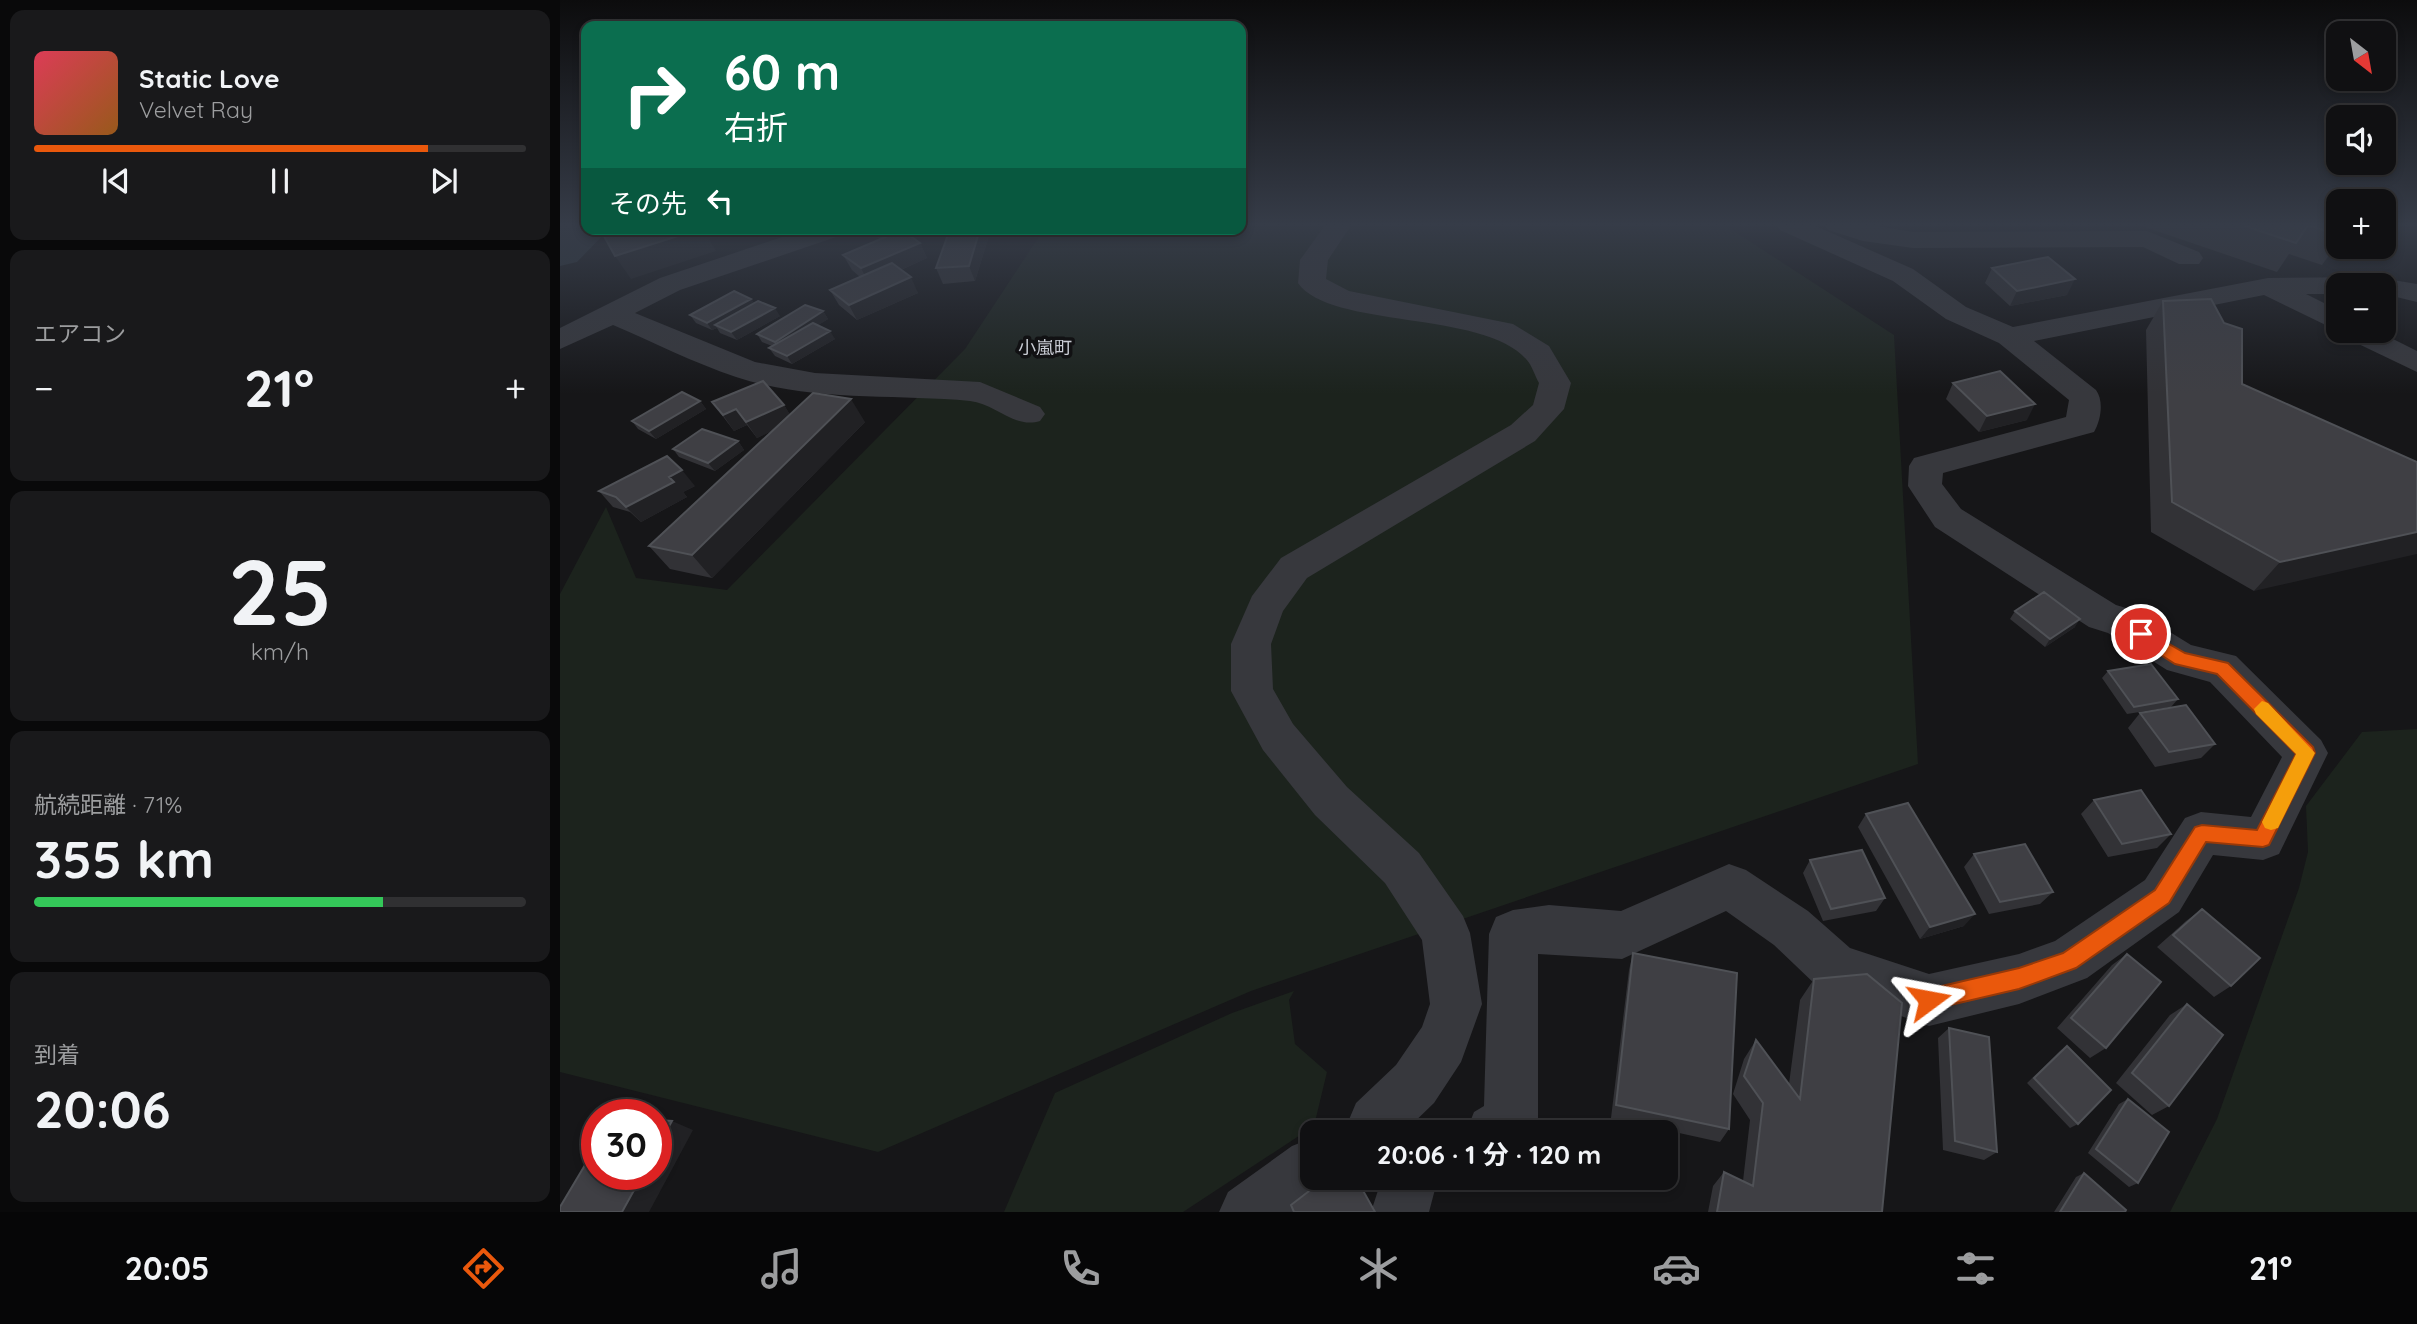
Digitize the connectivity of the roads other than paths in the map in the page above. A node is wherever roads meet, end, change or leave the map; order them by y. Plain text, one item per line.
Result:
1 (681, 281) edge
2 (1312, 281) edge
3 (1911, 281) edge
4 (2326, 285) edge
5 (2268, 286) junction
6 (2396, 289) edge
7 (2417, 293) edge
8 (610, 313) junction
9 (2326, 316) edge
10 (2010, 337) junction
11 (560, 340) edge
12 (2378, 343) edge
13 (2417, 363) edge
14 (1029, 414) dead end
15 (1384, 1120) edge
16 (1511, 1120) edge
17 (1300, 1175) edge
18 (1406, 1190) edge
19 (1248, 1212) edge
20 (1400, 1212) edge

1 - 8 street
2 - 15 street
3 - 10 street
4 - 5 street
5 - 9 street
5 - 10 street
6 - 7 street
8 - 11 street
8 - 14 street
10 - 16 street
12 - 13 street
17 - 19 street
18 - 20 street

